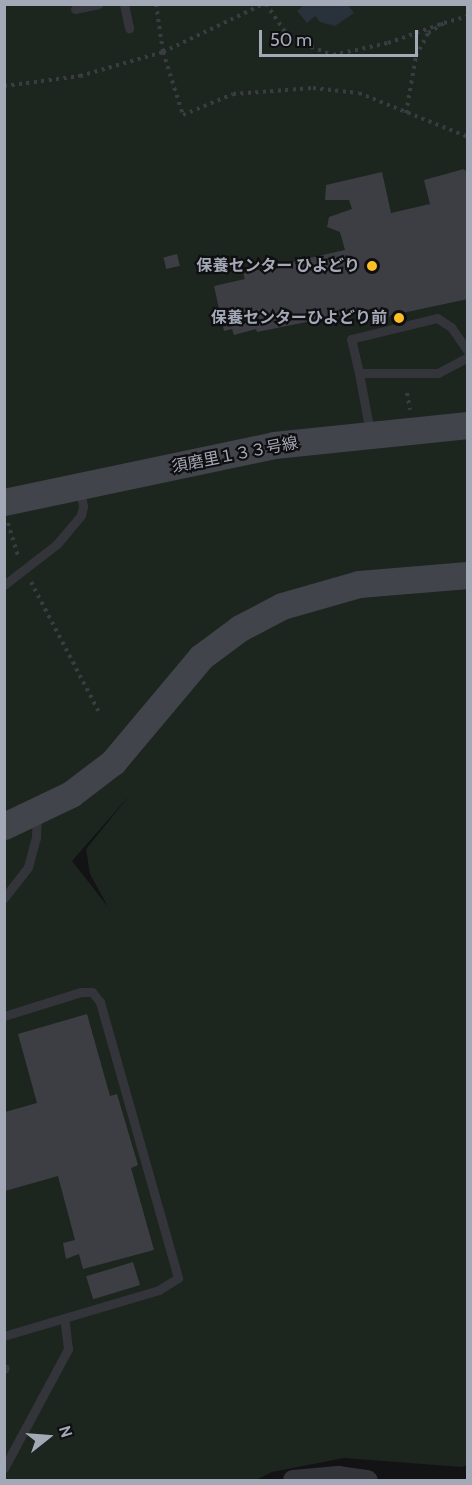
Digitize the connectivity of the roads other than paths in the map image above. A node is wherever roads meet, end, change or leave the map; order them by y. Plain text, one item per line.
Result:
1 (98, 4) edge
2 (124, 4) edge
3 (75, 9) dead end
4 (129, 28) dead end
5 (468, 351) edge
6 (468, 357) edge
7 (359, 373) junction
8 (468, 425) edge
9 (370, 432) junction
10 (80, 489) junction
11 (6, 511) edge
12 (468, 575) edge
13 (4, 585) edge
14 (37, 814) junction
15 (4, 826) edge
16 (4, 898) edge
17 (4, 1016) edge
18 (64, 1318) junction
19 (4, 1336) edge
20 (4, 1468) edge
21 (293, 1480) edge
22 (368, 1480) edge

1 - 3 lane
2 - 4 lane
5 - 7 lane
6 - 7 lane
7 - 9 lane
8 - 9 street, 須磨里１３３号線
9 - 10 street, 須磨里１３３号線
10 - 11 street, 須磨里１３３号線
10 - 13 lane
12 - 14 street
14 - 15 street
14 - 16 lane
17 - 18 lane
18 - 19 lane
18 - 20 lane
21 - 22 street

